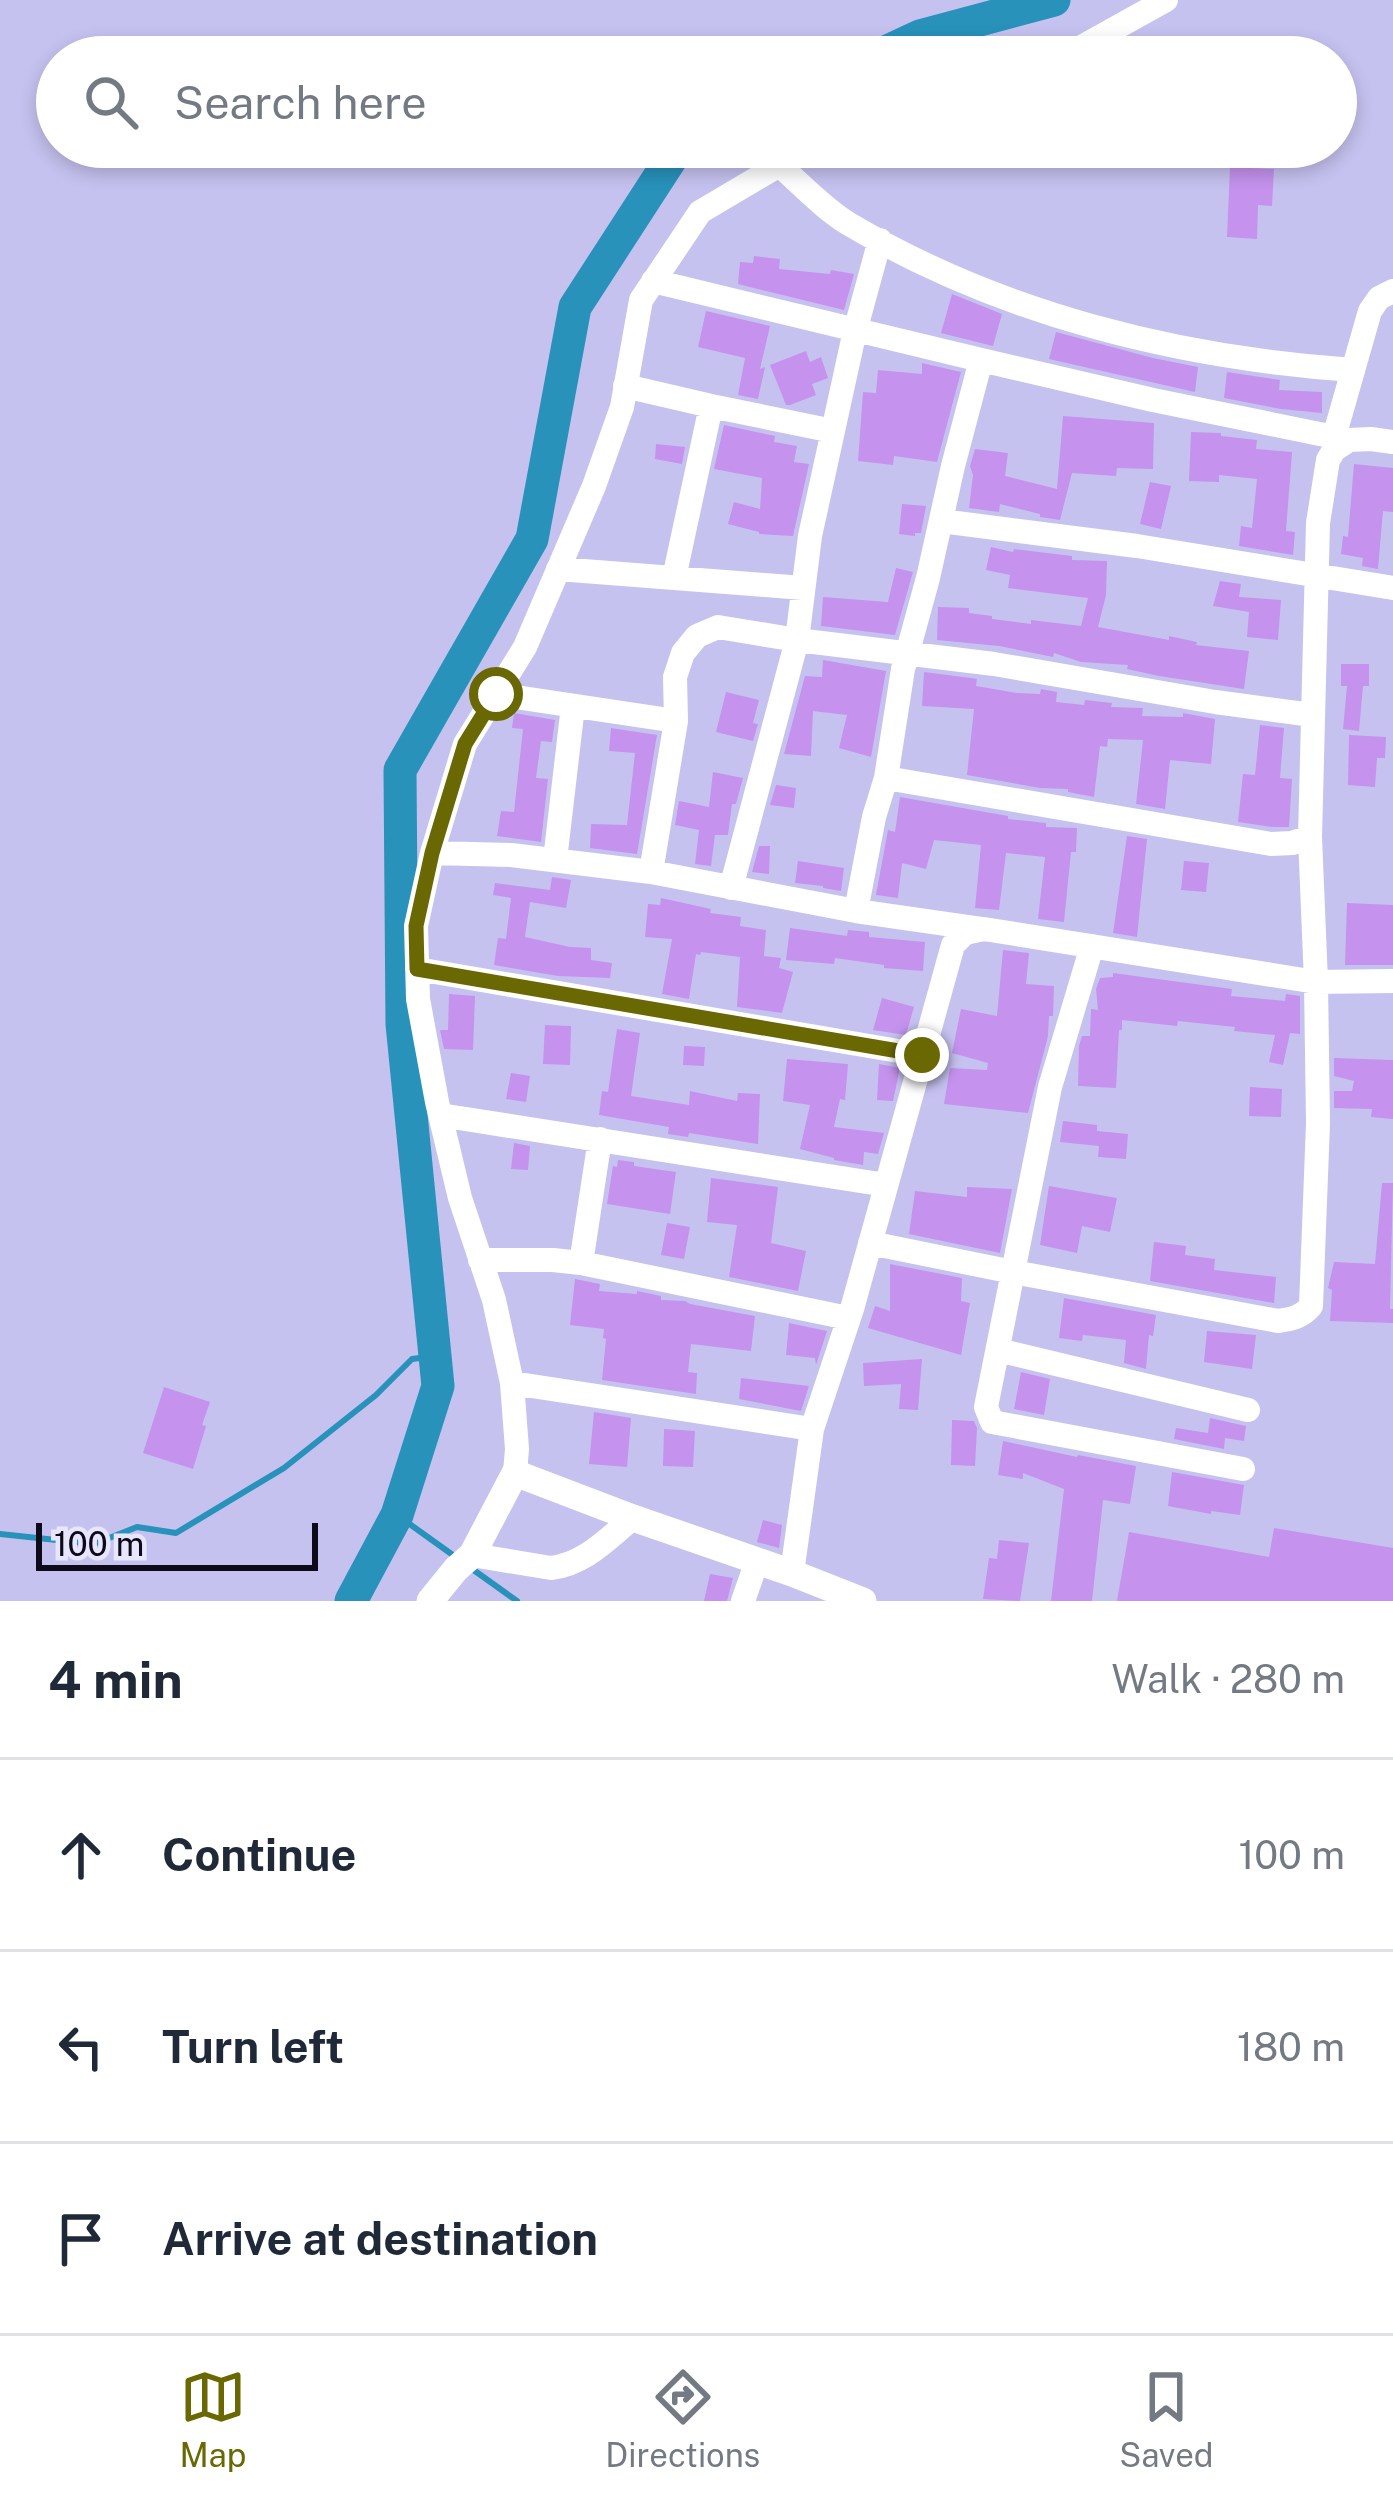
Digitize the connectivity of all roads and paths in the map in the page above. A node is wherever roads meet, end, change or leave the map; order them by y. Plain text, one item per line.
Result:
1 (1166, 0) edge
2 (1101, 36) edge
3 (774, 168) edge
4 (782, 168) edge
5 (880, 240) junction
6 (653, 281) junction
7 (1393, 291) edge
8 (856, 328) junction
9 (981, 360) junction
10 (1353, 370) junction
11 (625, 386) junction
12 (711, 406) junction
13 (833, 430) junction
14 (1341, 438) junction
15 (1393, 442) edge
16 (941, 521) junction
17 (558, 569) junction
18 (1315, 575) junction
19 (674, 578) junction
20 (803, 588) junction
21 (1393, 588) edge
22 (796, 640) junction
23 (907, 654) junction
24 (496, 694) junction
25 (573, 706) junction
26 (1312, 715) junction
27 (676, 721) junction
28 (886, 778) junction
29 (1310, 837) junction
30 (432, 853) junction
31 (555, 860) junction
32 (651, 872) junction
33 (730, 888) junction
34 (856, 911) junction
35 (984, 929) junction
36 (1092, 946) junction
37 (417, 969) junction
38 (1393, 981) edge
39 (1316, 982) junction
40 (922, 1055) junction
41 (440, 1115) junction
42 (600, 1139) junction
43 (886, 1185) junction
44 (870, 1243) junction
45 (480, 1260) junction
46 (581, 1263) junction
47 (1013, 1272) junction
48 (848, 1318) junction
49 (998, 1350) junction
50 (512, 1383) junction
51 (1248, 1410) dead end
52 (812, 1429) junction
53 (1243, 1468) dead end
54 (515, 1472) junction
55 (633, 1518) junction
56 (466, 1560) junction
57 (757, 1561) junction
58 (791, 1573) junction
59 (430, 1601) edge
60 (743, 1601) edge
61 (862, 1601) edge

1 - 2 street
3 - 6 street
4 - 5 street
5 - 8 street
5 - 10 street
6 - 8 street
6 - 11 street
7 - 10 street
8 - 9 street
8 - 13 street
9 - 14 street
9 - 16 street
10 - 14 street
11 - 12 street
11 - 17 street
12 - 13 street
12 - 19 street
13 - 20 street
14 - 15 street
14 - 18 street
16 - 18 street
16 - 23 street
17 - 19 street
17 - 24 street
18 - 21 street
18 - 26 street
19 - 20 street
20 - 22 street
22 - 23 street
22 - 27 street
22 - 33 street
23 - 26 street
23 - 28 street
24 - 25 street
24 - 30 street
25 - 27 street
25 - 31 street
26 - 29 street
27 - 32 street
28 - 29 street
28 - 34 street
29 - 39 street
30 - 31 street
30 - 37 street
31 - 32 street
32 - 33 street
33 - 34 street
34 - 35 street
35 - 36 street
35 - 40 street
36 - 39 street
36 - 47 street
37 - 40 street
37 - 41 street
38 - 39 street
39 - 47 street
40 - 43 street
41 - 42 street
41 - 45 street
42 - 43 street
42 - 46 street
43 - 44 street
44 - 47 street
44 - 48 street
45 - 46 street
45 - 50 street
46 - 48 street
47 - 49 street
48 - 52 street
49 - 51 street
49 - 53 street
50 - 52 street
50 - 54 street
52 - 58 street
54 - 55 street
54 - 56 street
55 - 56 street
55 - 57 street
56 - 59 street
57 - 58 street
57 - 60 street
58 - 61 street

